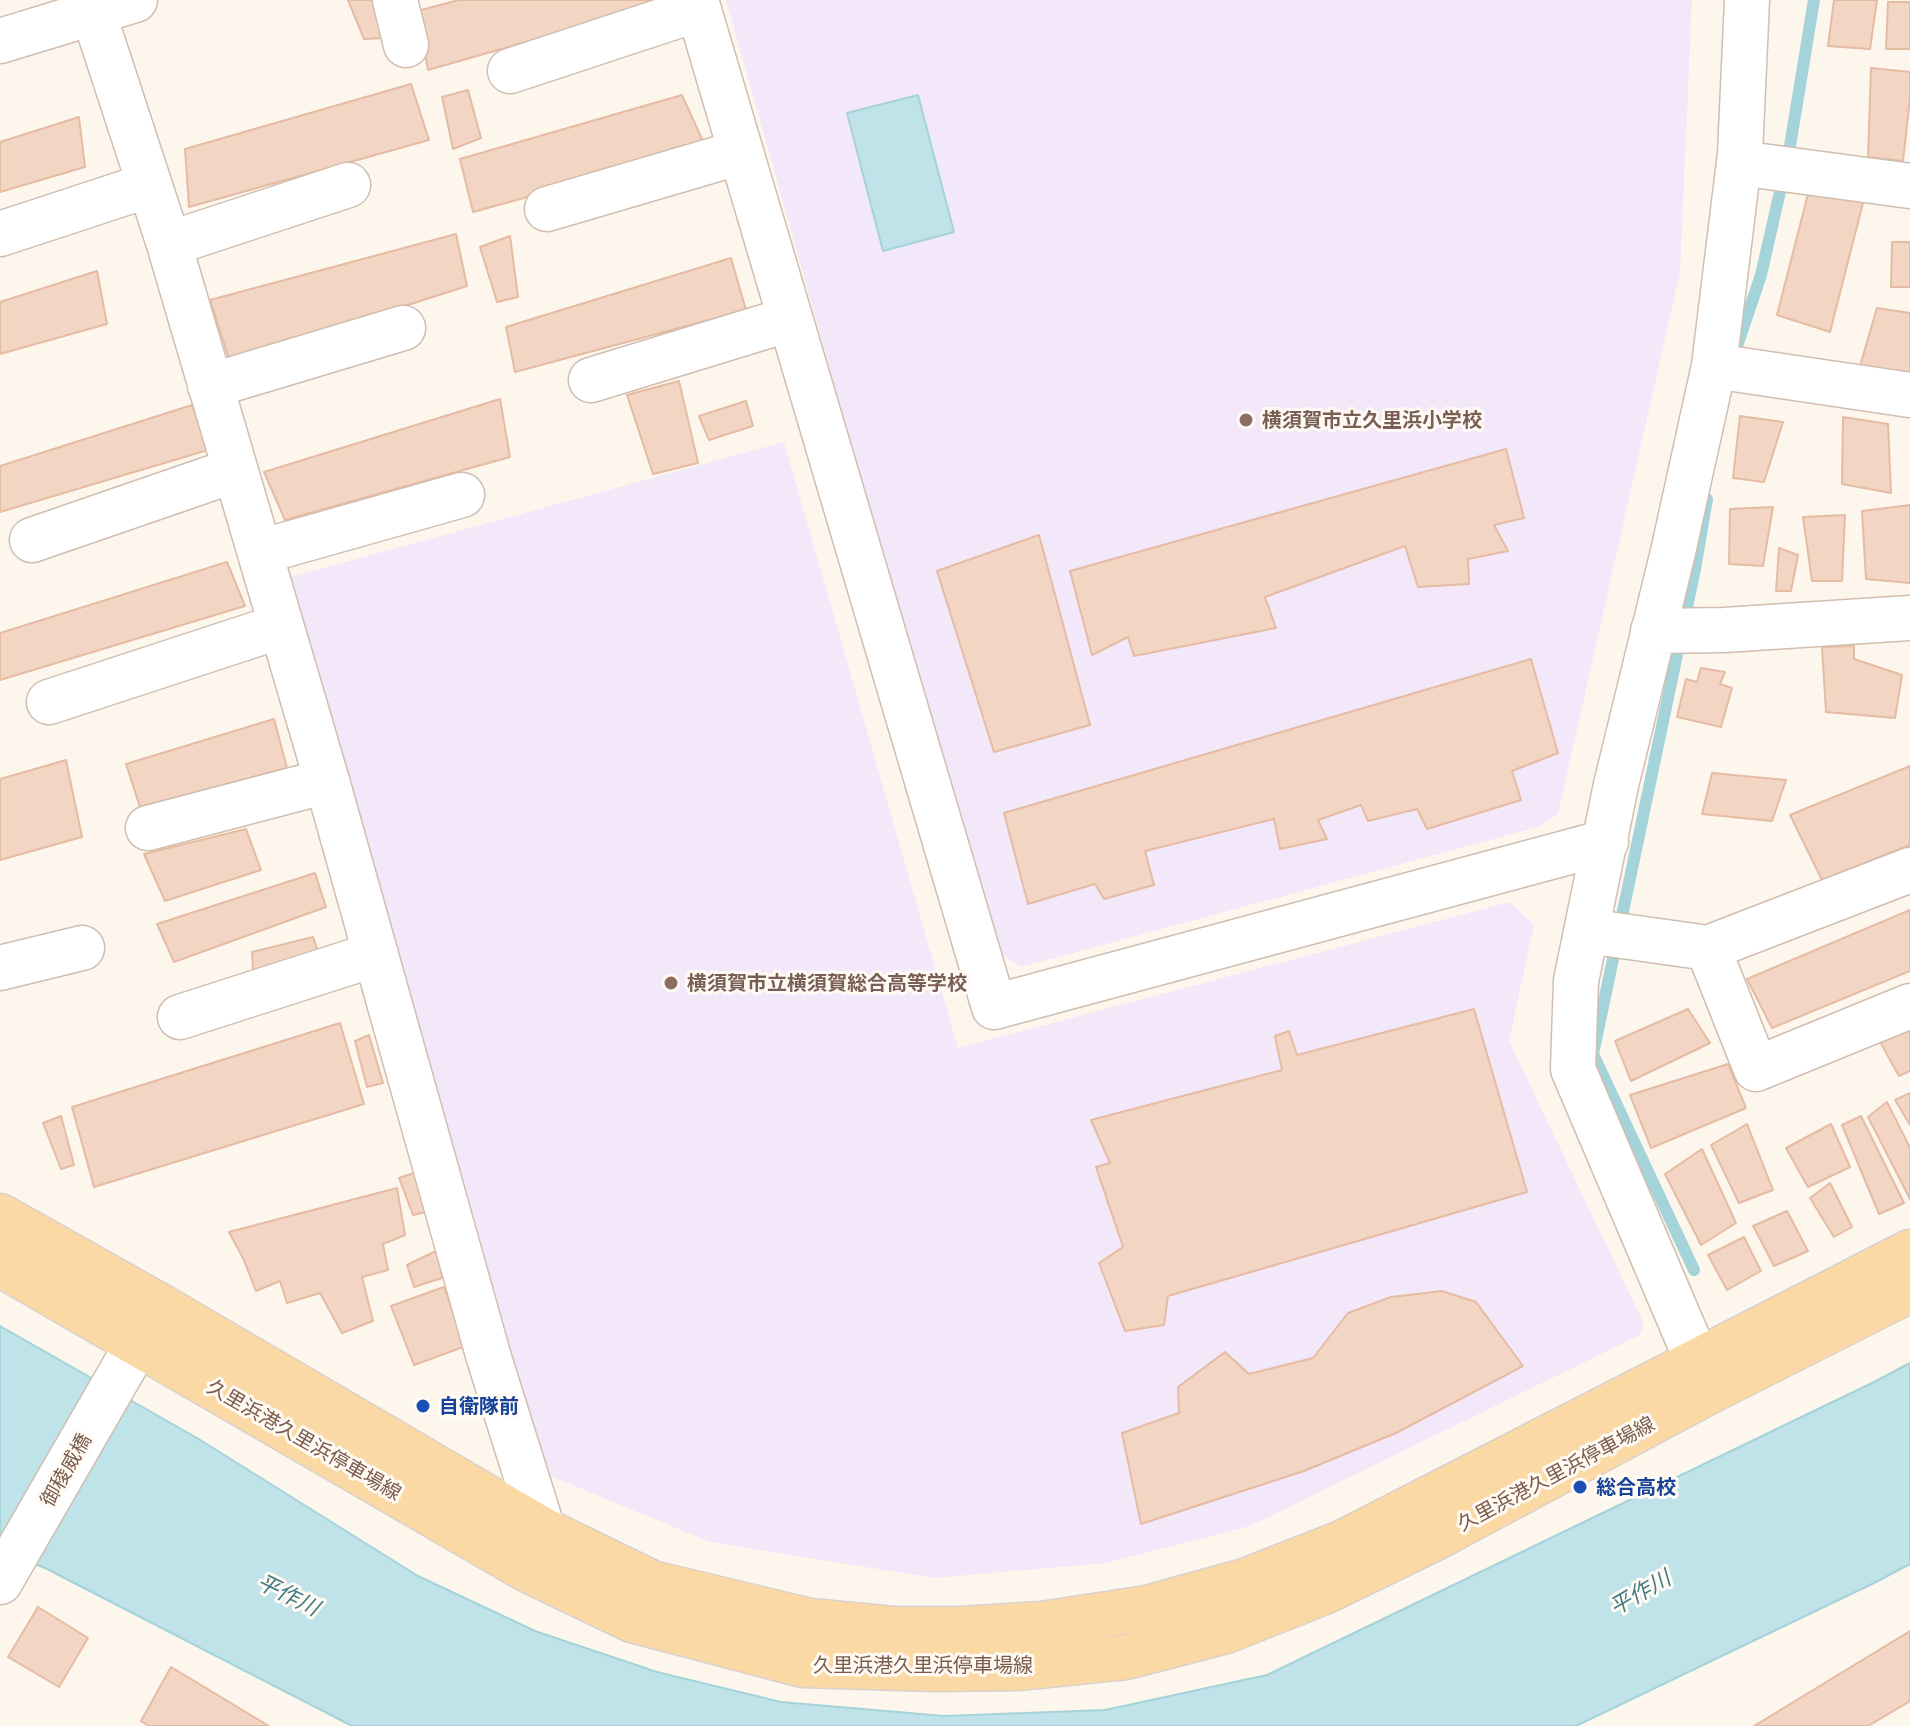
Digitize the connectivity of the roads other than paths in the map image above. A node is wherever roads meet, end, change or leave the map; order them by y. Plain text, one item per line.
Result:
1 (135, 0) edge
2 (395, 0) edge
3 (1747, 0) edge
4 (697, 5) edge
5 (93, 12) junction
6 (0, 41) edge
7 (406, 45) dead end
8 (510, 71) dead end
9 (741, 152) junction
10 (1739, 163) junction
11 (149, 185) junction
12 (348, 185) dead end
13 (1910, 186) edge
14 (547, 209) dead end
15 (0, 234) edge
16 (169, 244) junction
17 (790, 319) junction
18 (403, 328) dead end
19 (1714, 366) junction
20 (591, 380) dead end
21 (210, 386) junction
22 (1910, 395) edge
23 (235, 470) junction
24 (462, 495) dead end
25 (32, 540) dead end
26 (260, 552) junction
27 (1910, 618) edge
28 (281, 626) junction
29 (1653, 631) junction
30 (49, 702) dead end
31 (327, 781) junction
32 (148, 828) dead end
33 (1606, 842) junction
34 (1910, 870) edge
35 (1587, 931) junction
36 (82, 948) dead end
37 (1708, 948) junction
38 (376, 954) junction
39 (0, 968) edge
40 (1910, 1006) edge
41 (180, 1017) dead end
42 (0, 1216) edge
43 (1910, 1252) edge
44 (0, 1264) edge
45 (1910, 1290) edge
46 (160, 1306) junction
47 (129, 1358) junction
48 (1704, 1376) junction
49 (543, 1530) junction
50 (5, 1574) edge

1 - 5 street
2 - 7 street
3 - 10 street
4 - 8 street
4 - 9 street
5 - 6 street
5 - 11 street
9 - 14 street
9 - 17 street
10 - 13 street
10 - 19 street
11 - 15 street
11 - 16 street
12 - 16 street
16 - 21 street
17 - 20 street
17 - 33 street
18 - 21 street
19 - 22 street
19 - 29 street
21 - 23 street
23 - 25 street
23 - 26 street
24 - 26 street
26 - 28 street
27 - 29 street
28 - 30 street
28 - 31 street
29 - 33 street
31 - 32 street
31 - 38 street
33 - 35 street
34 - 37 street
35 - 37 street
35 - 48 street
36 - 39 street
37 - 40 street
38 - 41 street
38 - 49 street
42 - 46 main road, 久里浜港久里浜停車場線
43 - 48 main road, 久里浜港久里浜停車場線
44 - 47 main road, 久里浜港久里浜停車場線
45 - 48 main road, 久里浜港久里浜停車場線
46 - 47 street, 御稜威橋
46 - 49 main road, 久里浜港久里浜停車場線
47 - 48 main road, 久里浜港久里浜停車場線
47 - 50 street, 御稜威橋
48 - 49 main road, 久里浜港久里浜停車場線

